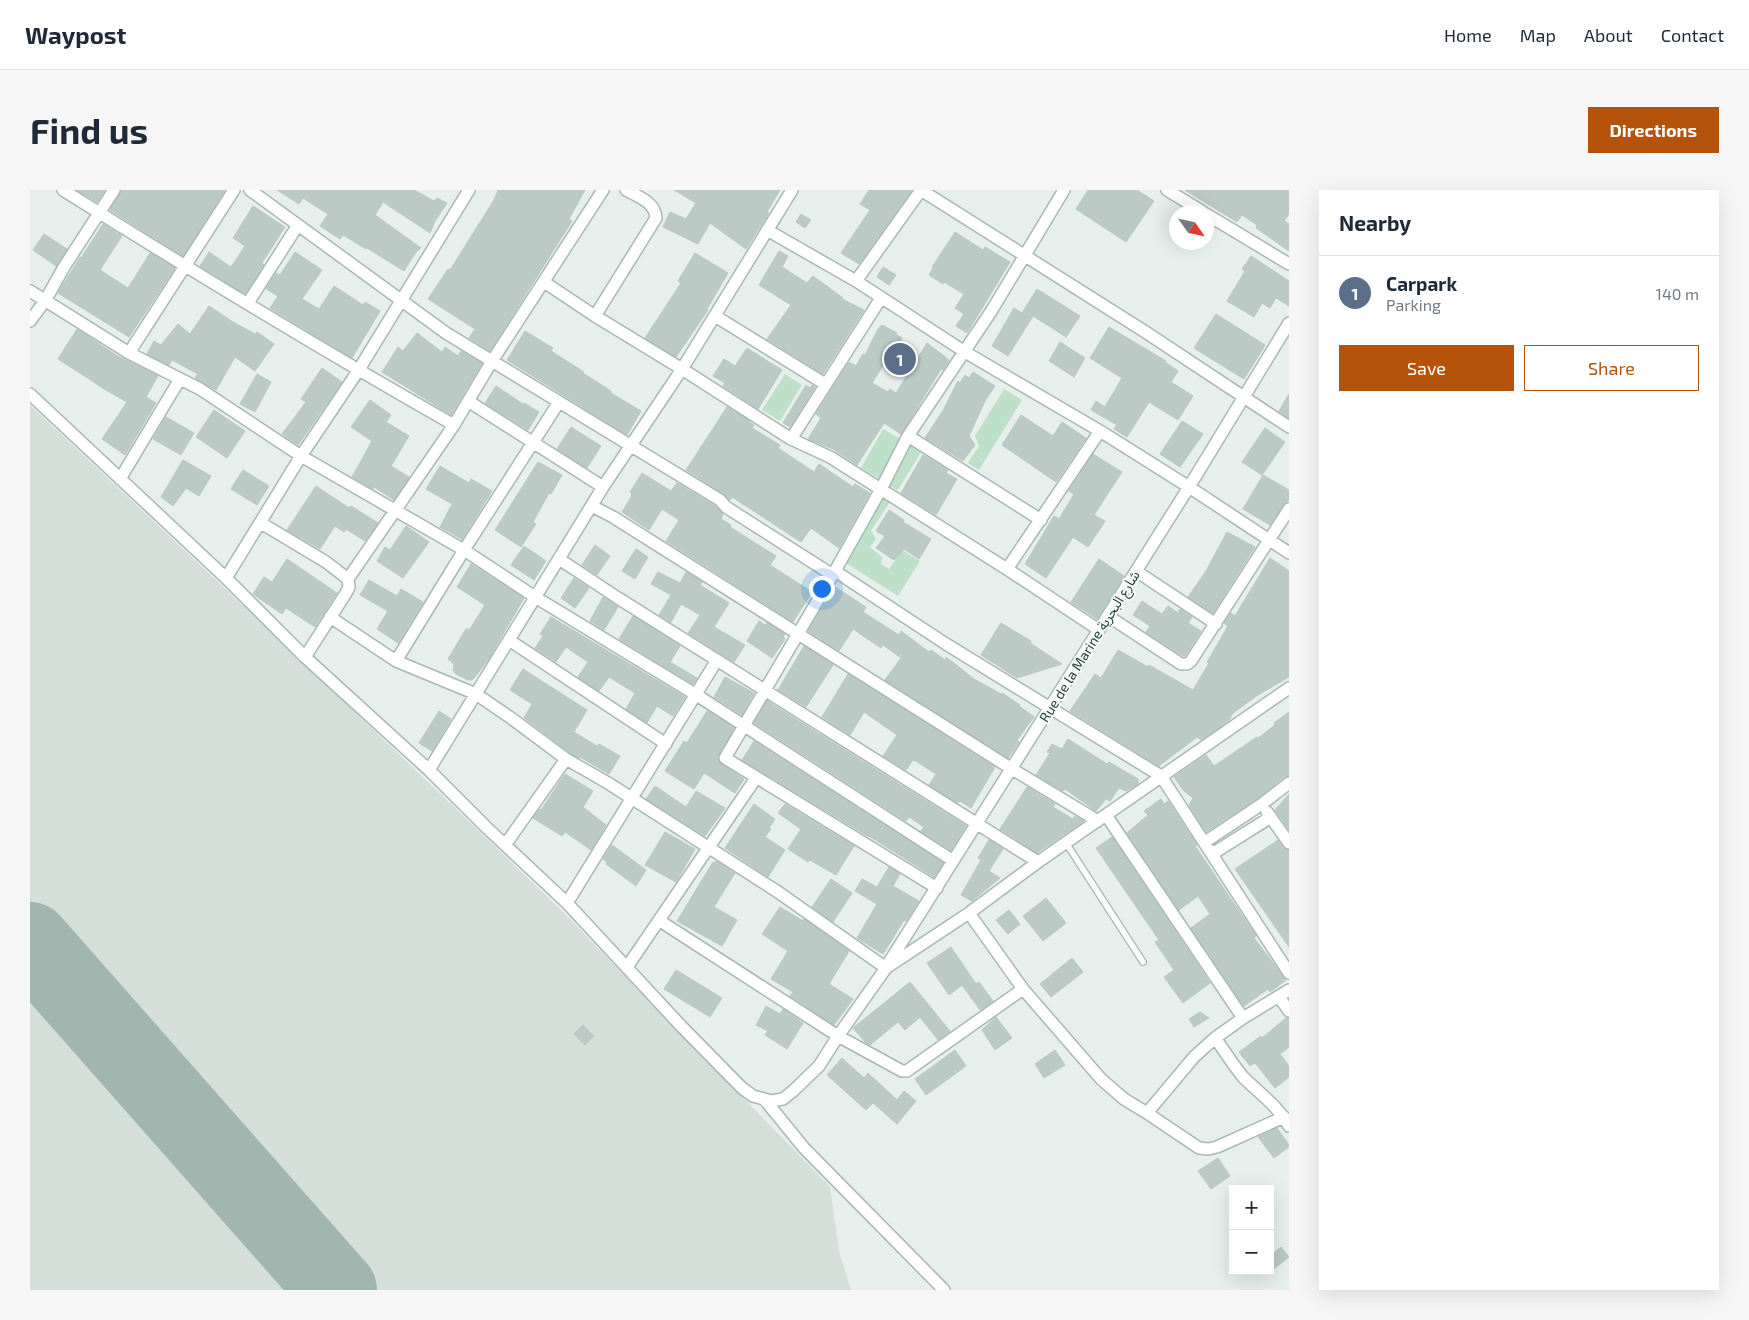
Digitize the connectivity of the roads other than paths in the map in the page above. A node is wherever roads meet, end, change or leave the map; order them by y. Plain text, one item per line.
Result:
1 (63, 190) edge
2 (114, 190) edge
3 (234, 190) edge
4 (250, 190) edge
5 (603, 190) edge
6 (626, 190) edge
7 (792, 190) edge
8 (921, 190) edge
9 (1064, 190) edge
10 (1167, 190) edge
11 (464, 192) edge
12 (1192, 205) edge
13 (99, 212) junction
14 (1214, 218) edge
15 (298, 225) junction
16 (767, 230) junction
17 (1024, 256) junction
18 (1289, 264) edge
19 (185, 266) junction
20 (856, 281) junction
21 (544, 282) junction
22 (30, 291) edge
23 (881, 298) junction
24 (400, 300) junction
25 (45, 301) junction
26 (248, 303) junction
27 (595, 316) junction
28 (714, 316) junction
29 (30, 321) edge
30 (1289, 323) edge
31 (965, 352) junction
32 (130, 353) junction
33 (492, 361) junction
34 (682, 369) junction
35 (358, 370) junction
36 (180, 379) junction
37 (825, 384) junction
38 (30, 394) edge
39 (1243, 396) junction
40 (468, 401) junction
41 (559, 402) junction
42 (454, 425) junction
43 (1289, 427) edge
44 (1100, 432) junction
45 (908, 436) junction
46 (791, 438) junction
47 (533, 441) junction
48 (632, 446) junction
49 (301, 456) junction
50 (120, 479) junction
51 (604, 487) junction
52 (1189, 487) junction
53 (881, 490) junction
54 (592, 506) junction
55 (1289, 509) edge
56 (395, 511) junction
57 (1042, 520) junction
58 (261, 523) junction
59 (1270, 541) junction
60 (464, 550) junction
61 (1289, 553) edge
62 (559, 559) junction
63 (1007, 569) junction
64 (835, 571) junction
65 (1136, 571) junction
66 (226, 578) junction
67 (348, 579) junction
68 (535, 597) junction
69 (1108, 616) junction
70 (330, 618) junction
71 (1216, 624) junction
72 (1099, 630) junction
73 (798, 635) junction
74 (509, 640) junction
75 (305, 657) junction
76 (717, 660) junction
77 (396, 661) junction
78 (1289, 688) edge
79 (764, 689) junction
80 (476, 694) junction
81 (695, 694) junction
82 (1050, 709) junction
83 (745, 726) junction
84 (666, 744) junction
85 (566, 759) junction
86 (1012, 769) junction
87 (429, 770) junction
88 (1160, 776) junction
89 (756, 778) junction
90 (1289, 783) edge
91 (632, 799) junction
92 (1262, 804) junction
93 (1271, 817) junction
94 (1102, 818) junction
95 (978, 822) junction
96 (1205, 842) junction
97 (1066, 843) junction
98 (1289, 843) edge
99 (505, 845) junction
100 (710, 848) junction
101 (1212, 854) junction
102 (952, 860) junction
103 (1038, 862) junction
104 (936, 888) junction
105 (567, 903) junction
106 (969, 913) junction
107 (660, 921) junction
108 (1143, 962) dead end
109 (627, 967) junction
110 (886, 968) junction
111 (1289, 973) edge
112 (1023, 989) junction
113 (1289, 990) edge
114 (1279, 997) junction
115 (1289, 1011) edge
116 (1243, 1018) junction
117 (838, 1036) junction
118 (1215, 1038) junction
119 (765, 1100) junction
120 (1147, 1113) junction
121 (1286, 1121) edge
122 (944, 1290) edge

1 - 13 street
2 - 13 street
3 - 19 street
4 - 15 street
5 - 21 street
6 - 27 street
7 - 16 street
8 - 17 street
8 - 20 street
9 - 17 street
10 - 12 street
11 - 24 street
13 - 19 street
13 - 25 street
14 - 18 street
15 - 24 street
15 - 26 street
16 - 20 street
16 - 28 street
17 - 31 street
17 - 39 street
19 - 26 street
19 - 32 street
20 - 23 street
21 - 27 street
21 - 33 street
22 - 25 street
23 - 31 street
23 - 37 street
24 - 33 street
24 - 35 street
25 - 29 street
25 - 32 street
26 - 35 street
27 - 34 street
28 - 34 street
28 - 37 street
30 - 39 street, Rue de la Marine شارع البحرية
31 - 44 street
31 - 45 street
32 - 36 street
33 - 40 street
33 - 41 street
34 - 46 street
34 - 48 street
35 - 42 street
35 - 49 street
36 - 49 street
36 - 50 street
37 - 46 street
38 - 50 street
39 - 43 street
39 - 52 street, Rue de la Marine شارع البحرية
40 - 42 street
40 - 47 street
41 - 47 street
41 - 48 street
42 - 56 street
44 - 52 street
44 - 57 street
45 - 53 street
45 - 57 street
46 - 53 street
47 - 51 street
47 - 60 street
48 - 51 street
48 - 64 street
49 - 56 street
49 - 58 street
50 - 66 street
51 - 54 street
52 - 59 street
52 - 65 street, Rue de la Marine شارع البحرية
53 - 63 street
53 - 64 street
54 - 62 street
54 - 73 street
55 - 59 street
56 - 60 street
56 - 67 street
57 - 63 street
58 - 66 street
58 - 67 street
59 - 61 street
59 - 71 street
60 - 68 street
60 - 77 street
62 - 68 street
62 - 76 street
63 - 72 street
64 - 73 street
64 - 82 street
65 - 69 street, Rue de la Marine شارع البحرية
65 - 71 street
66 - 75 street
67 - 70 street
68 - 74 street
68 - 81 street
69 - 71 street
69 - 72 street, Rue de la Marine شارع البحرية
70 - 75 street
70 - 77 street
72 - 82 street, Rue de la Marine شارع البحرية
73 - 79 street
73 - 86 street
74 - 80 street
74 - 84 street
75 - 87 street
76 - 79 street
76 - 81 street
77 - 80 street
78 - 88 street
79 - 83 street
79 - 95 street
80 - 85 street
80 - 87 street
81 - 83 street
81 - 84 street
82 - 86 street, Rue de la Marine شارع البحرية
82 - 88 street
83 - 89 street
83 - 102 street
84 - 91 street
85 - 91 street
85 - 99 street
86 - 94 street
86 - 95 street, Rue de la Marine شارع البحرية
87 - 99 street
88 - 94 street
88 - 96 street
89 - 100 street
89 - 104 street
90 - 92 street
91 - 100 street
91 - 105 street
92 - 93 street
92 - 96 street
93 - 98 street
93 - 101 street
94 - 97 street
94 - 116 street
95 - 102 street, Rue de la Marine شارع البحرية
95 - 103 street
96 - 101 street
97 - 103 street
97 - 108 lane
99 - 105 street
100 - 107 street
100 - 110 street
101 - 111 street
102 - 104 street, Rue de la Marine شارع البحرية
103 - 106 street
104 - 110 street, Rue de la Marine شارع البحرية
105 - 109 street
106 - 110 street
106 - 112 street
107 - 109 street
107 - 117 street
109 - 119 street
110 - 117 street, Rue de la Marine شارع البحرية
112 - 117 street
112 - 120 street
113 - 114 street
114 - 115 street
114 - 116 street
116 - 118 street
117 - 119 street, Rue de la Marine شارع البحرية
118 - 120 street
118 - 121 street
119 - 122 street
120 - 121 street

